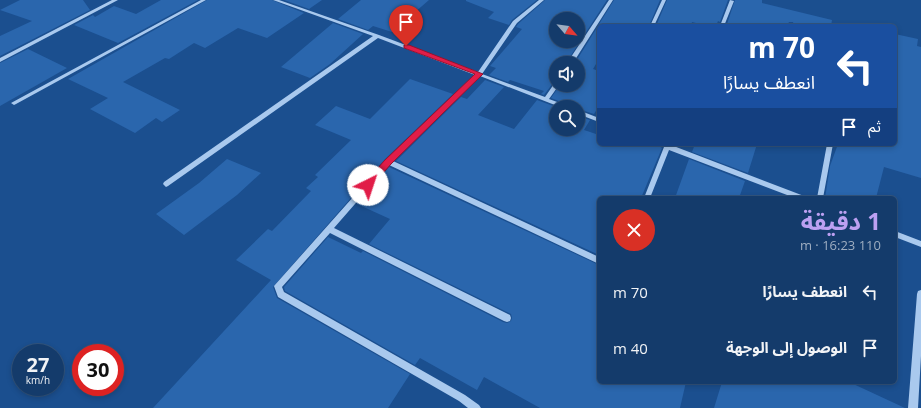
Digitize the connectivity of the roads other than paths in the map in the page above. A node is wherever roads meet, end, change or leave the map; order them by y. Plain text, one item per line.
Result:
1 (116, 0) edge
2 (204, 0) edge
3 (275, 0) edge
4 (542, 0) edge
5 (611, 0) edge
6 (664, 0) edge
7 (732, 1) edge
8 (653, 24) edge
9 (723, 24) edge
10 (377, 36) junction
11 (575, 56) edge
12 (0, 60) edge
13 (480, 74) junction
14 (551, 92) edge
15 (546, 99) junction
16 (549, 100) edge
17 (14, 103) dead end
18 (585, 115) edge
19 (597, 119) edge
20 (665, 146) edge
21 (668, 146) edge
22 (830, 146) edge
23 (388, 162) junction
24 (166, 184) dead end
25 (649, 196) edge
26 (797, 196) edge
27 (820, 196) edge
28 (329, 229) junction
29 (897, 235) edge
30 (921, 244) edge
31 (597, 260) edge
32 (921, 294) edge
33 (507, 318) dead end
34 (476, 408) edge
35 (913, 408) edge

1 - 12 street
2 - 17 street
3 - 10 street
4 - 13 street
5 - 11 street
6 - 8 street
7 - 9 street
10 - 13 street
10 - 24 street
13 - 15 street
13 - 23 street
14 - 15 street
15 - 16 street
18 - 19 street
20 - 25 street
21 - 26 street
22 - 27 street
23 - 28 street
23 - 31 street
28 - 33 street
28 - 34 street
29 - 30 street
32 - 35 street

